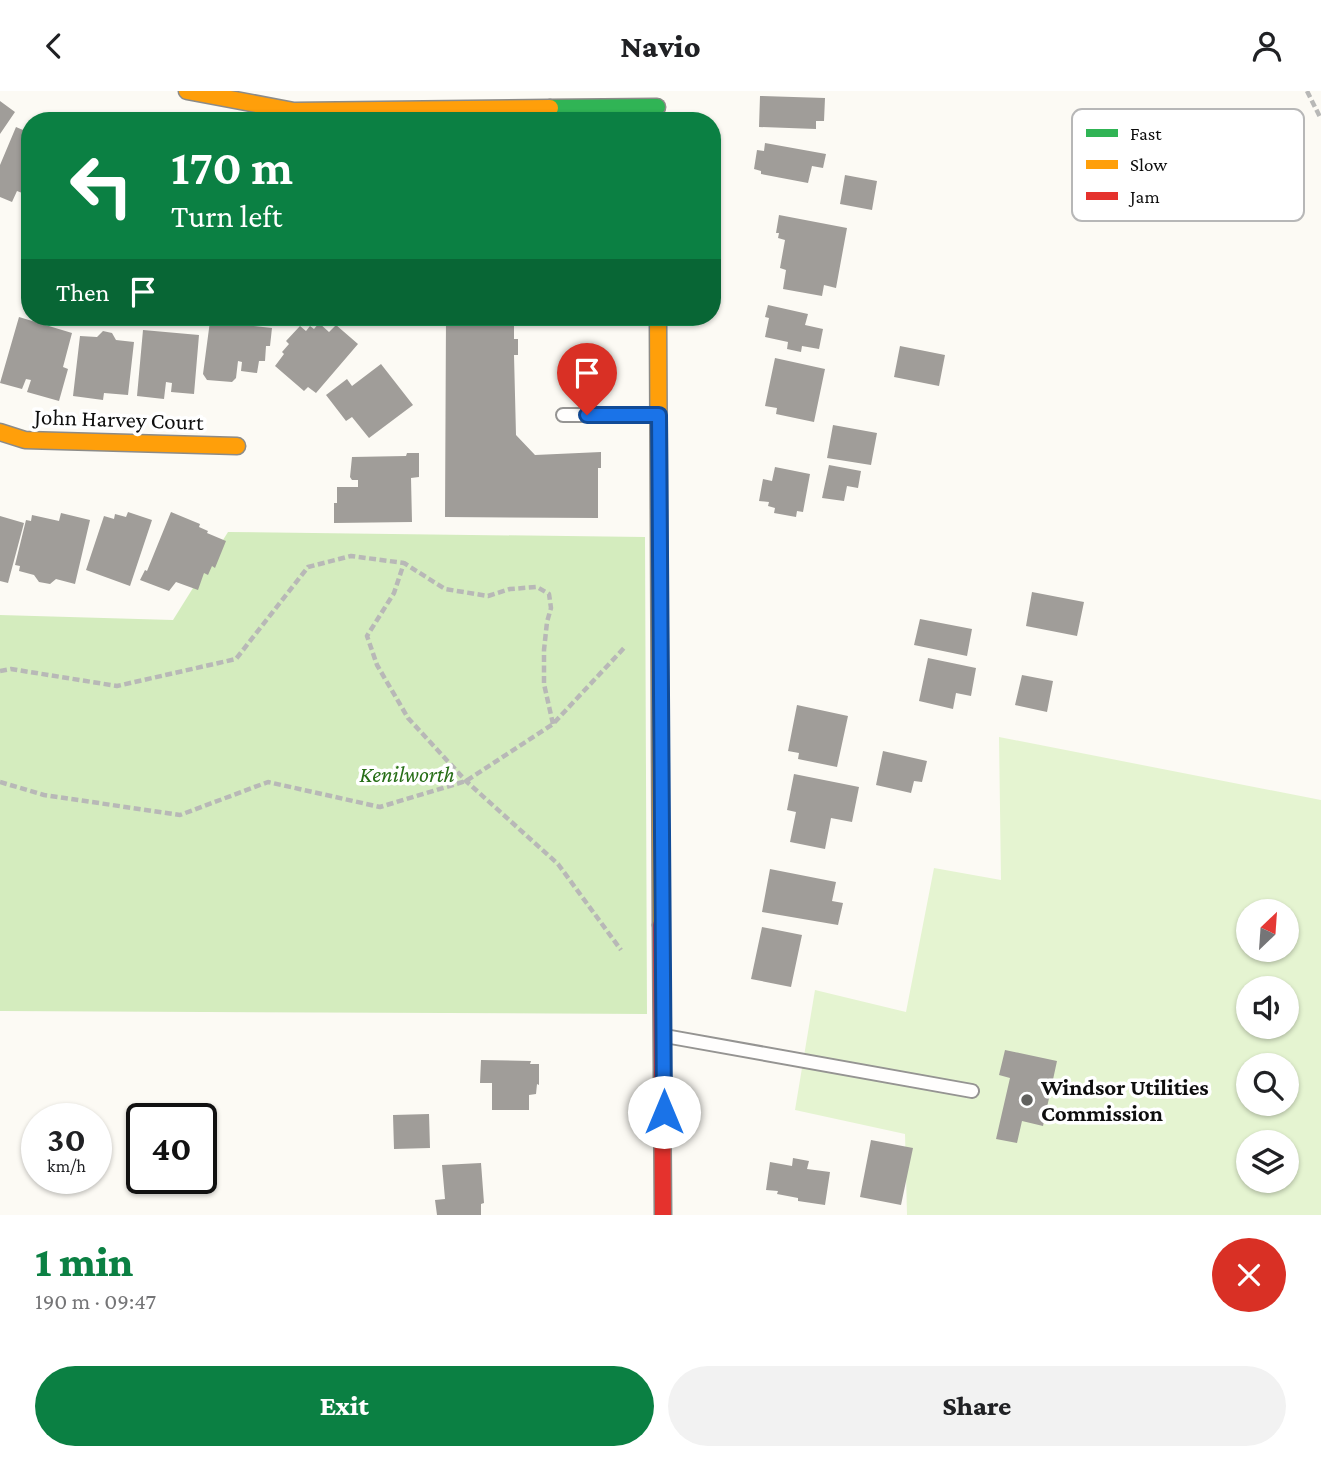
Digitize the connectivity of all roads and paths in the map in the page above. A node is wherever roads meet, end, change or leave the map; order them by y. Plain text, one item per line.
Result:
1 (187, 91) edge
2 (1307, 91) edge
3 (657, 106) edge
4 (338, 112) edge
5 (531, 112) edge
6 (1321, 119) edge
7 (658, 326) edge
8 (563, 415) dead end
9 (659, 415) junction
10 (0, 432) edge
11 (237, 446) dead end
12 (404, 563) junction
13 (624, 648) dead end
14 (0, 671) edge
15 (553, 724) junction
16 (466, 781) junction
17 (0, 782) edge
18 (621, 950) dead end
19 (664, 1035) junction
20 (972, 1091) dead end
21 (663, 1215) edge

1 - 4 street
2 - 6 path
3 - 5 street
7 - 9 street
8 - 9 lane
9 - 19 street
10 - 11 street, John Harvey Court
12 - 14 path
12 - 15 path
12 - 16 path
13 - 15 path
15 - 16 path
16 - 17 path
16 - 18 path
19 - 20 lane
19 - 21 street

